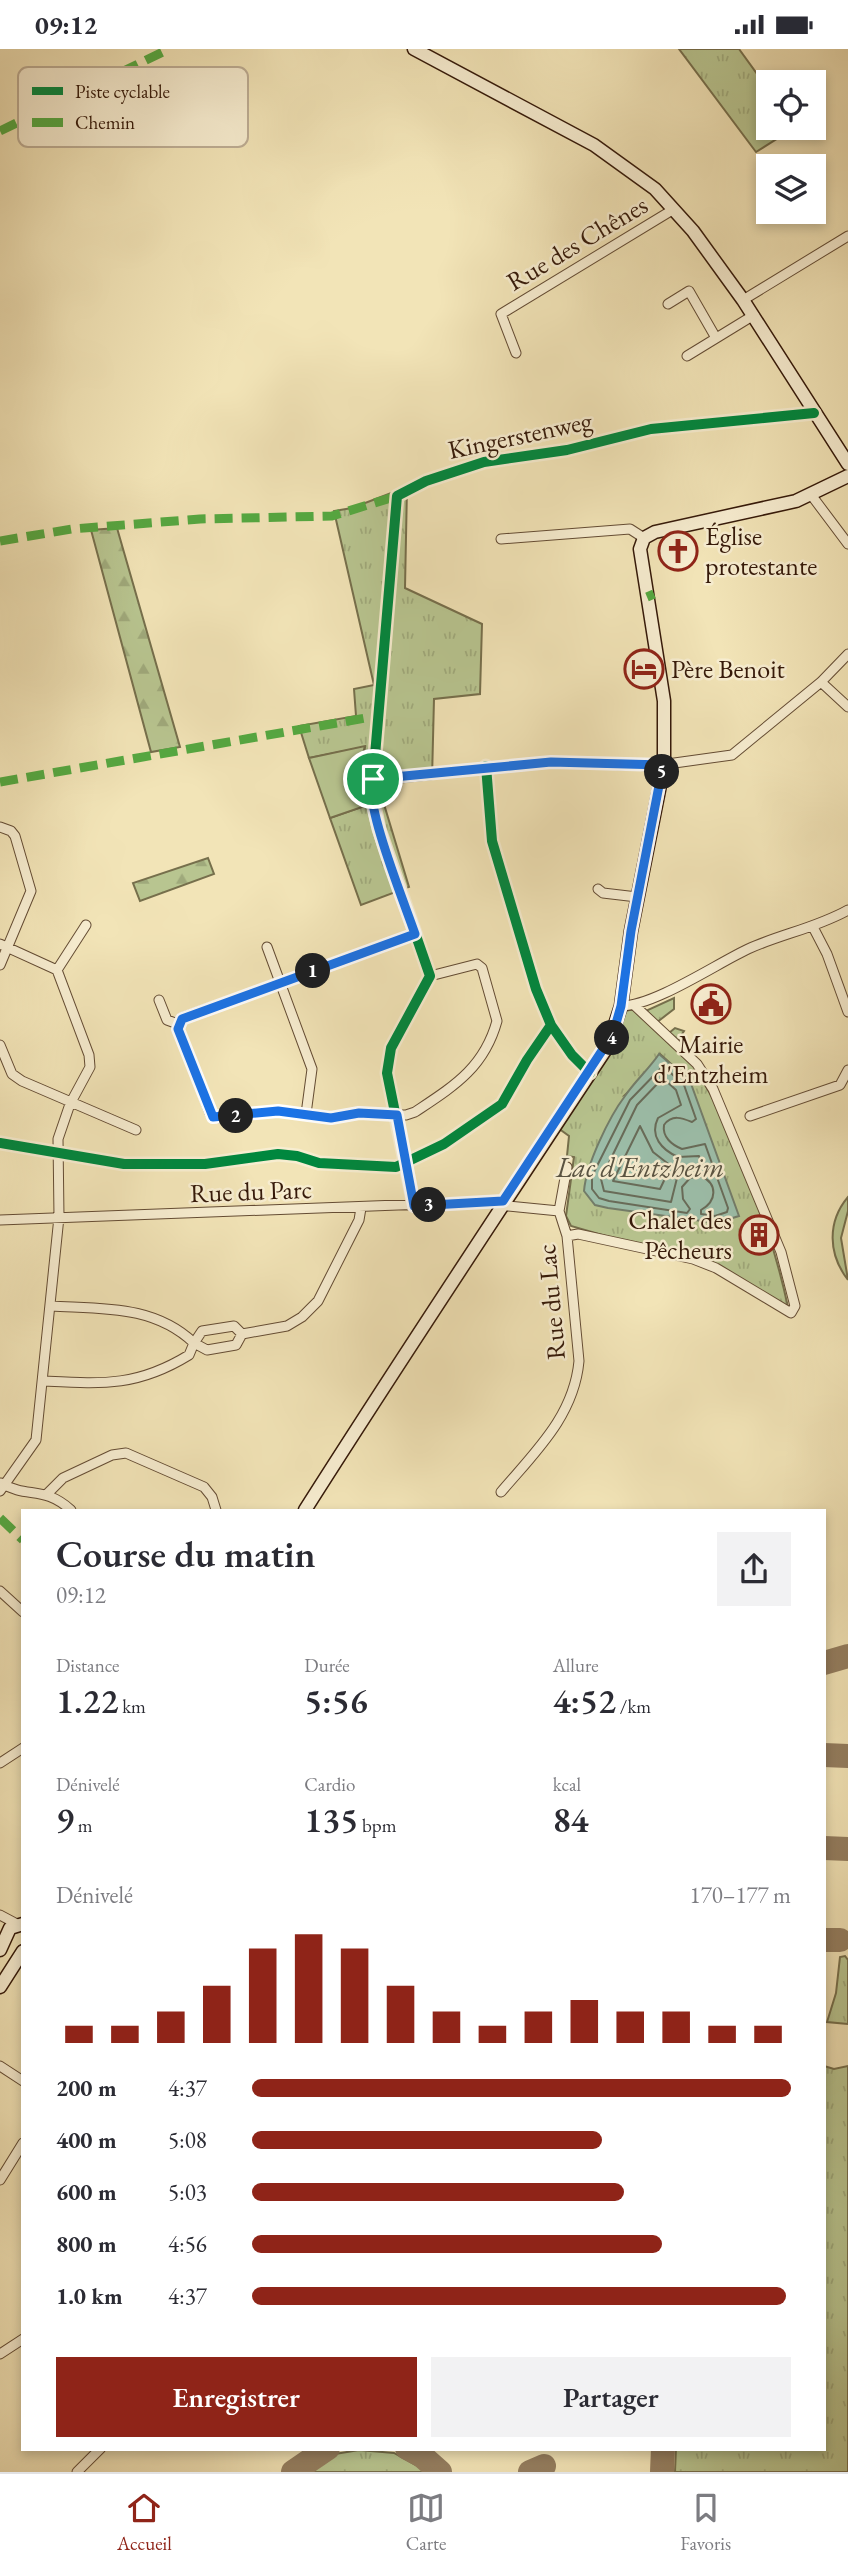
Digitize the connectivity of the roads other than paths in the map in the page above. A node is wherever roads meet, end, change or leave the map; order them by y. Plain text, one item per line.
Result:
1 (414, 49) edge
2 (674, 209) junction
3 (848, 236) edge
4 (744, 300) junction
5 (668, 304) dead end
6 (754, 315) junction
7 (716, 338) junction
8 (516, 353) dead end
9 (687, 356) dead end
10 (814, 413) junction
11 (848, 464) edge
12 (848, 475) edge
13 (812, 496) junction
14 (644, 538) junction
15 (501, 539) dead end
16 (848, 544) edge
17 (848, 654) edge
18 (821, 682) junction
19 (848, 707) edge
20 (663, 765) junction
21 (373, 779) junction
22 (0, 827) edge
23 (598, 889) dead end
24 (637, 897) junction
25 (848, 910) edge
26 (86, 925) dead end
27 (813, 927) junction
28 (415, 934) junction
29 (4, 946) edge
30 (267, 947) dead end
31 (0, 965) edge
32 (57, 970) junction
33 (430, 976) junction
34 (280, 983) junction
35 (159, 1000) dead end
36 (628, 1006) junction
37 (848, 1012) edge
38 (178, 1024) junction
39 (0, 1045) edge
40 (848, 1061) edge
41 (846, 1071) edge
42 (71, 1104) junction
43 (306, 1114) junction
44 (397, 1115) junction
45 (750, 1116) dead end
46 (136, 1130) dead end
47 (567, 1167) dead end
48 (503, 1201) junction
49 (414, 1206) junction
50 (361, 1208) junction
51 (559, 1211) junction
52 (59, 1217) junction
53 (0, 1220) edge
54 (567, 1236) junction
55 (51, 1306) junction
56 (242, 1335) junction
57 (194, 1343) junction
58 (43, 1381) junction
59 (2, 1486) edge
60 (501, 1492) dead end
61 (47, 1493) junction
62 (70, 1509) edge
63 (216, 1509) edge
64 (306, 1509) edge
65 (0, 1591) edge
66 (21, 1610) edge
67 (21, 1749) edge
68 (0, 1763) edge
69 (0, 1915) edge
70 (12, 1930) edge
71 (21, 1951) edge
72 (21, 1954) edge
73 (0, 1987) edge
74 (0, 2066) edge
75 (21, 2080) edge
76 (21, 2146) edge
77 (0, 2180) edge
78 (21, 2340) edge
79 (0, 2354) edge
80 (98, 2451) edge
81 (77, 2472) edge

1 - 2 main road
2 - 4 main road
2 - 8 street, Rue des Chênes
3 - 4 street
4 - 6 main road
5 - 7 street
6 - 7 street
6 - 10 main road
7 - 9 street
10 - 11 main road
10 - 21 street, Kingerstenweg
12 - 13 main road
13 - 14 main road
13 - 16 street
14 - 15 street
14 - 20 main road
17 - 18 street
18 - 19 street
18 - 20 street
20 - 21 street
20 - 24 main road
21 - 28 street
22 - 29 street
23 - 24 street
24 - 36 main road
25 - 27 street
26 - 32 street
27 - 36 street
27 - 37 street
28 - 33 street
28 - 34 street
29 - 31 street
29 - 32 street
30 - 34 street
32 - 42 street
33 - 44 street
33 - 44 street
34 - 38 street
34 - 43 street
35 - 38 street
36 - 48 main road
36 - 54 street
38 - 43 street
39 - 42 street
40 - 41 street
41 - 45 street
42 - 46 street
42 - 52 street
43 - 44 street
44 - 49 street
47 - 51 street, Rue du Lac
48 - 49 street, Rue du Parc
48 - 51 street, Rue du Lac
48 - 64 main road
49 - 50 street, Rue du Parc
50 - 52 street, Rue du Parc
50 - 56 street
51 - 54 street, Rue du Lac
52 - 53 street, Rue du Parc
52 - 55 street
54 - 60 street, Rue du Lac
55 - 57 street
55 - 58 street
56 - 57 street
56 - 57 street
57 - 58 street
58 - 59 street
59 - 61 street
61 - 62 street
61 - 63 street
65 - 66 street
67 - 68 street
69 - 70 street
70 - 71 main road
72 - 73 main road
74 - 75 street
76 - 77 street
78 - 79 street
80 - 81 street

